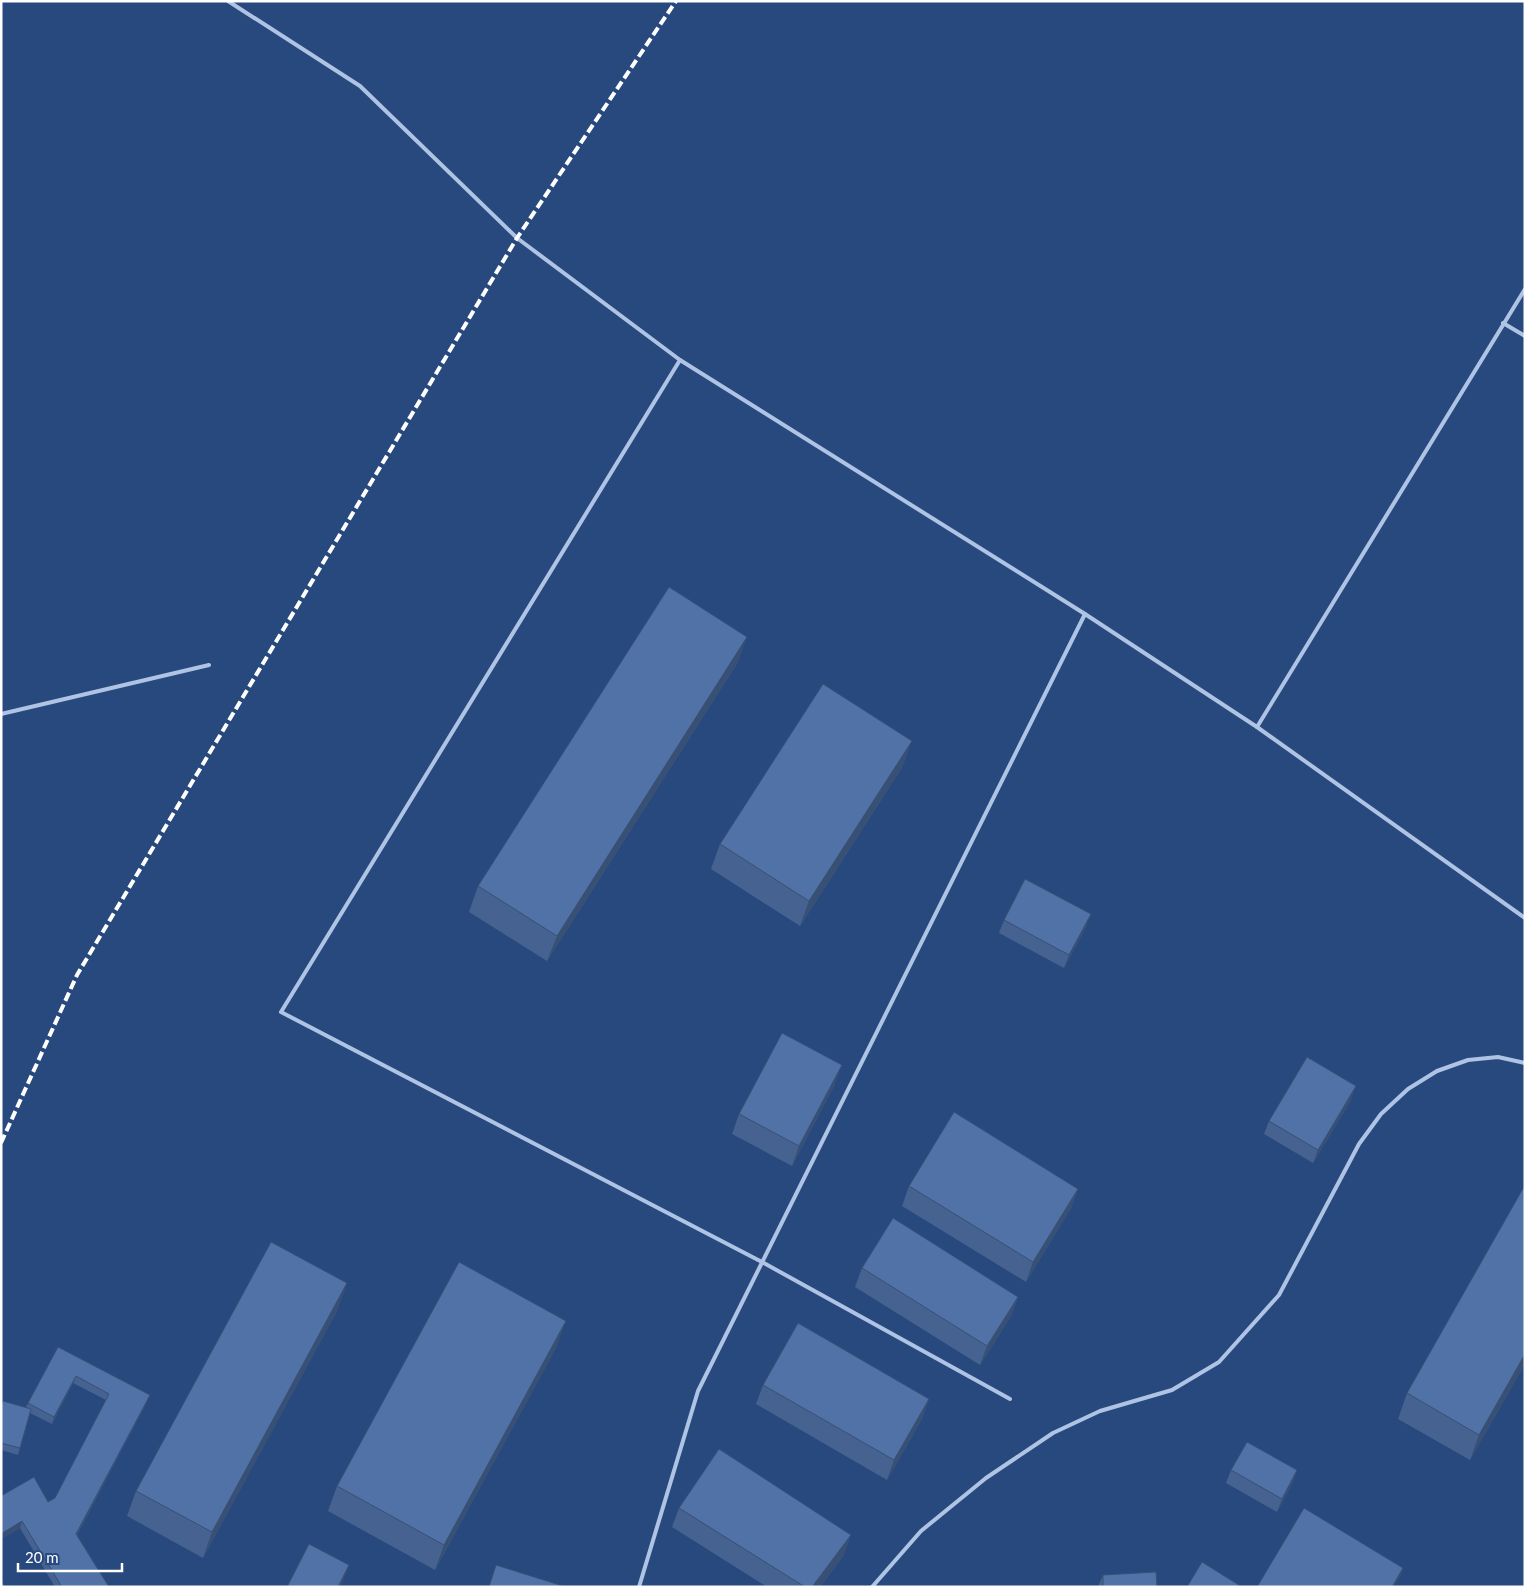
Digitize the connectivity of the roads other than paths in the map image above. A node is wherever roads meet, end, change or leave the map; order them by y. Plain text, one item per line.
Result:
1 (228, 1) edge
2 (1525, 289) edge
3 (1503, 324) junction
4 (1525, 336) edge
5 (680, 360) junction
6 (1085, 614) junction
7 (210, 666) dead end
8 (1, 714) edge
9 (1257, 727) junction
10 (1525, 918) edge
11 (1525, 1063) edge
12 (762, 1262) junction
13 (1010, 1400) dead end
14 (639, 1587) edge
15 (872, 1587) edge

1 - 5 lane
2 - 3 lane
3 - 4 lane
3 - 9 lane
5 - 6 lane
5 - 12 lane
6 - 9 lane
6 - 12 lane
7 - 8 lane
9 - 10 lane
11 - 15 lane
12 - 13 lane
12 - 14 lane

